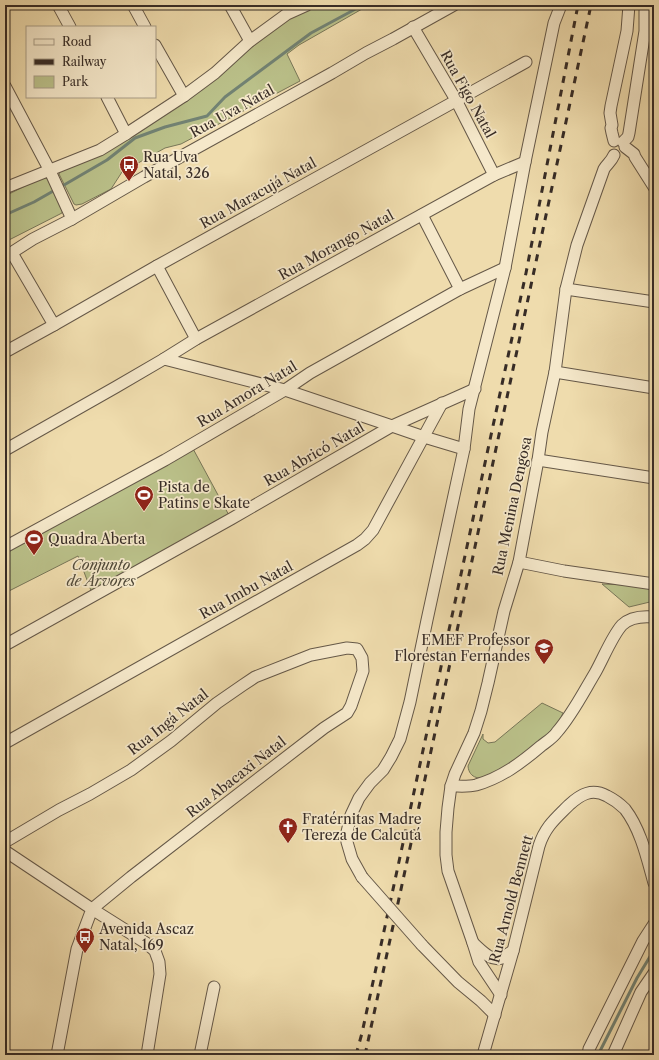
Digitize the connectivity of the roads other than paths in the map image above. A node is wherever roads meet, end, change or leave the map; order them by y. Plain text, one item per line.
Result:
1 (58, 5) edge
2 (133, 5) edge
3 (230, 5) edge
4 (307, 5) edge
5 (454, 5) edge
6 (553, 5) edge
7 (561, 5) edge
8 (629, 5) edge
9 (645, 5) edge
10 (554, 23) junction
11 (69, 26) edge
12 (144, 26) edge
13 (413, 27) junction
14 (250, 41) junction
15 (156, 47) edge
16 (526, 62) dead end
17 (5, 86) edge
18 (184, 96) junction
19 (108, 98) edge
20 (456, 100) junction
21 (9, 101) edge
22 (126, 134) junction
23 (618, 147) junction
24 (525, 162) junction
25 (51, 174) junction
26 (494, 175) junction
27 (654, 187) edge
28 (5, 188) edge
29 (422, 215) junction
30 (71, 218) junction
31 (8, 255) edge
32 (157, 266) junction
33 (505, 268) junction
34 (566, 288) junction
35 (460, 289) junction
36 (654, 302) edge
37 (54, 325) junction
38 (196, 339) junction
39 (5, 352) edge
40 (164, 359) junction
41 (555, 372) junction
42 (654, 388) edge
43 (475, 389) junction
44 (285, 390) junction
45 (442, 403) junction
46 (392, 426) junction
47 (424, 437) junction
48 (464, 449) junction
49 (5, 450) edge
50 (538, 460) junction
51 (654, 478) edge
52 (5, 547) edge
53 (519, 562) junction
54 (654, 584) edge
55 (654, 616) edge
56 (5, 645) edge
57 (357, 649) joint
58 (5, 743) edge
59 (451, 786) junction
60 (5, 842) edge
61 (5, 851) edge
62 (654, 883) edge
63 (92, 909) junction
64 (654, 924) edge
65 (473, 943) junction
66 (513, 951) junction
67 (654, 973) edge
68 (214, 987) dead end
69 (501, 995) junction
70 (495, 1014) junction
71 (57, 1055) edge
72 (147, 1055) edge
73 (200, 1055) edge
74 (484, 1055) edge
75 (588, 1055) edge
76 (613, 1055) edge

1 - 11 street
2 - 12 street
3 - 14 street
4 - 14 street
5 - 13 street, Rua Uva Natal
6 - 10 street
7 - 10 street
8 - 23 street
9 - 23 street
10 - 24 street
13 - 20 street, Rua Figo Natal
13 - 30 street, Rua Uva Natal
14 - 18 street
15 - 18 street
16 - 20 street, Rua Maracujá Natal
17 - 21 street
18 - 22 street
19 - 22 street
20 - 26 street, Rua Figo Natal
20 - 32 street, Rua Maracujá Natal
21 - 25 street
22 - 25 street
23 - 27 street
23 - 34 street, Rua Menina Dengosa
24 - 26 street, Rua Morango Natal
24 - 33 street
25 - 28 street
25 - 30 street
26 - 29 street, Rua Morango Natal
29 - 35 street
29 - 38 street, Rua Morango Natal
30 - 31 street, Rua Uva Natal
31 - 37 street
32 - 37 street, Rua Maracujá Natal
32 - 38 street
33 - 35 street, Rua Amora Natal
33 - 43 street
34 - 36 street
34 - 41 street, Rua Menina Dengosa
35 - 44 street, Rua Amora Natal
37 - 39 street, Rua Maracujá Natal
38 - 40 street, Rua Morango Natal
40 - 44 street
40 - 49 street, Rua Morango Natal
41 - 42 street
41 - 50 street, Rua Menina Dengosa
43 - 45 street, Rua Abricó Natal
43 - 48 street
44 - 46 street
44 - 52 street, Rua Amora Natal
45 - 46 street, Rua Abricó Natal
45 - 47 street, Rua Imbu Natal
46 - 47 street
46 - 56 street, Rua Abricó Natal
47 - 48 street
47 - 58 street, Rua Imbu Natal
48 - 70 street, bridge
50 - 51 street
50 - 53 street, Rua Menina Dengosa
53 - 54 street
53 - 59 street, Rua Menina Dengosa
55 - 59 street
57 - 60 street, Rua Ingá Natal
57 - 63 street, Rua Abacaxi Natal
59 - 65 street, Rua Menina Dengosa
61 - 63 street
62 - 66 street, Rua Arnold Bennett
63 - 71 street
63 - 72 street
64 - 75 street
65 - 66 street
65 - 69 street, Rua Menina Dengosa
66 - 69 street, Rua Arnold Bennett
67 - 76 street
68 - 73 street
69 - 70 street, Rua Arnold Bennett
70 - 74 street, Rua Arnold Bennett

